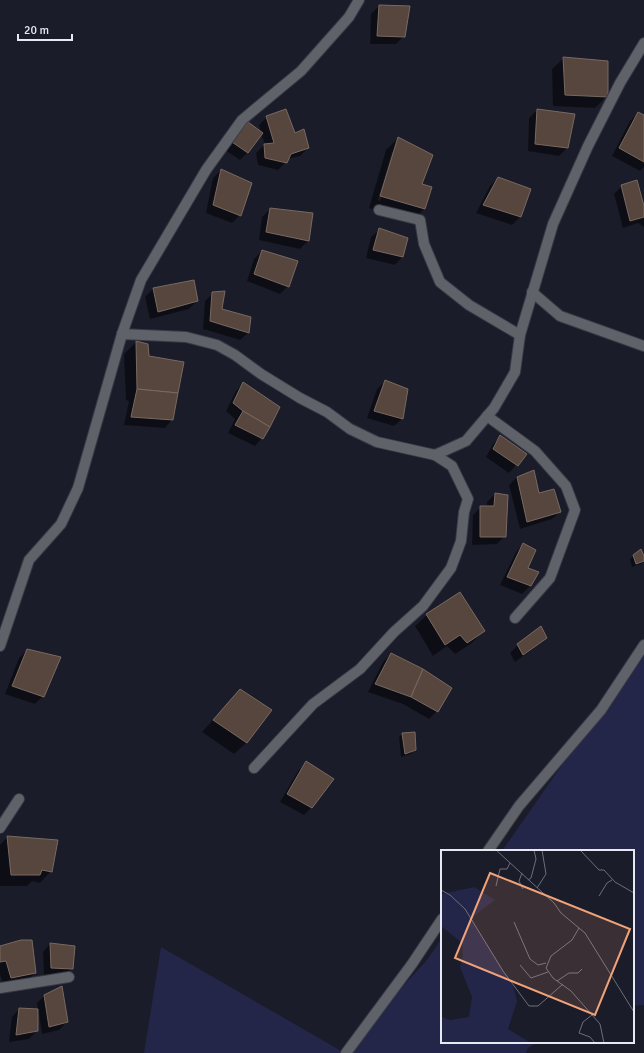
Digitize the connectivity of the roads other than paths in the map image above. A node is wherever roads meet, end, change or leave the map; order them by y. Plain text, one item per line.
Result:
1 (358, 0) edge
2 (644, 43) edge
3 (380, 210) dead end
4 (532, 292) junction
5 (122, 334) junction
6 (520, 335) junction
7 (644, 346) edge
8 (487, 416) junction
9 (435, 455) junction
10 (515, 618) dead end
11 (644, 645) edge
12 (0, 646) edge
13 (254, 768) dead end
14 (19, 799) dead end
15 (0, 828) edge
16 (489, 850) edge
17 (441, 920) edge
18 (69, 977) dead end
19 (0, 988) edge
20 (346, 1053) edge

1 - 5 street
2 - 4 street
3 - 6 street
4 - 6 street
4 - 7 street
5 - 9 street
5 - 12 street
6 - 8 street
8 - 9 street
8 - 10 street
9 - 13 street
11 - 16 street
14 - 15 street
17 - 20 street
18 - 19 street

